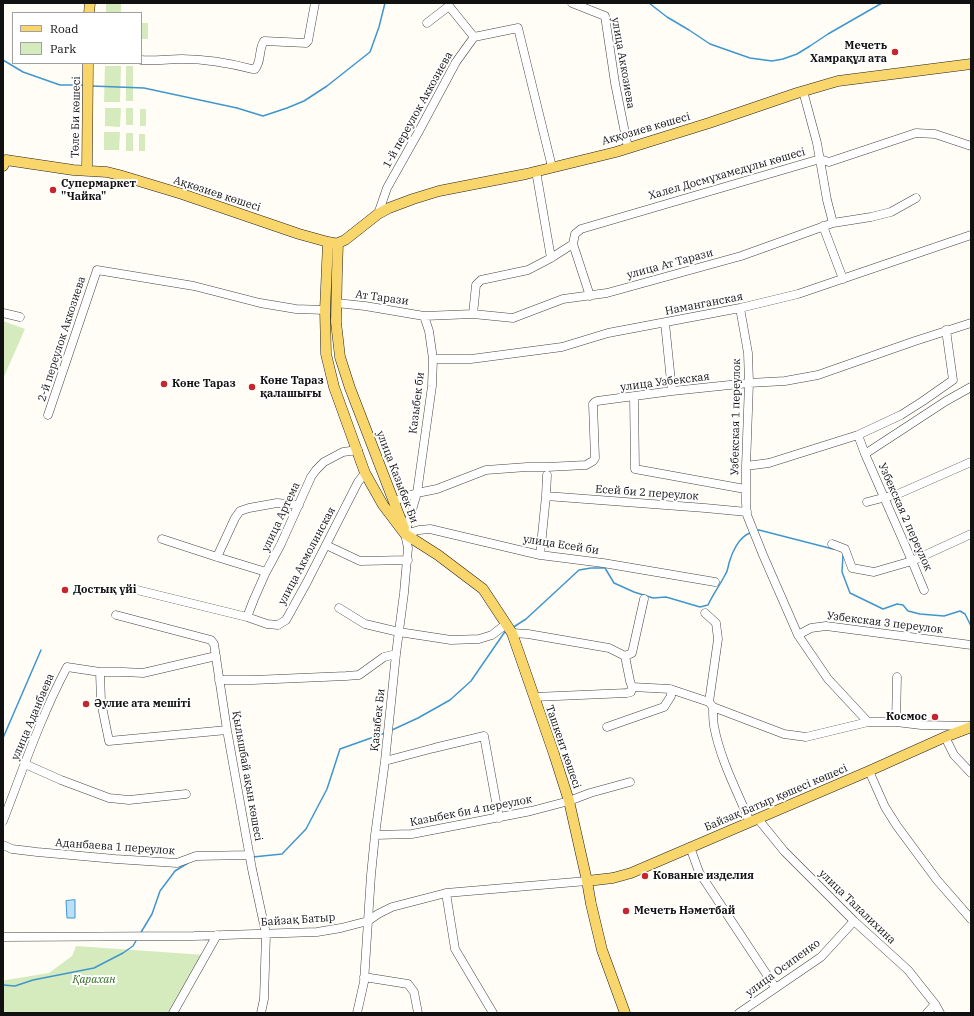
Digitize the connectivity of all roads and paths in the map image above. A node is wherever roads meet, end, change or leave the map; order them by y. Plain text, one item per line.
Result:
1 (315, 3) edge
2 (572, 3) edge
3 (427, 23) dead end
4 (474, 37) junction
5 (142, 60) edge
6 (88, 64) edge
7 (971, 64) edge
8 (803, 91) junction
9 (971, 146) edge
10 (628, 148) junction
11 (820, 159) junction
12 (4, 162) edge
13 (552, 167) junction
14 (87, 171) junction
15 (536, 171) junction
16 (916, 198) dead end
17 (378, 214) junction
18 (833, 223) junction
19 (823, 226) junction
20 (971, 235) edge
21 (328, 242) junction
22 (338, 243) junction
23 (574, 244) junction
24 (551, 258) junction
25 (843, 279) junction
26 (590, 296) junction
27 (336, 303) junction
28 (740, 308) junction
29 (325, 310) junction
30 (3, 314) edge
31 (473, 314) junction
32 (424, 316) junction
33 (20, 317) dead end
34 (664, 323) junction
35 (971, 323) edge
36 (946, 330) junction
37 (433, 359) junction
38 (748, 383) junction
39 (971, 387) edge
40 (350, 388) junction
41 (672, 391) junction
42 (336, 393) junction
43 (634, 396) junction
44 (48, 415) dead end
45 (858, 435) junction
46 (358, 450) junction
47 (865, 454) junction
48 (971, 462) edge
49 (746, 466) junction
50 (365, 473) junction
51 (547, 474) dead end
52 (746, 489) junction
53 (417, 494) junction
54 (546, 496) junction
55 (885, 497) junction
56 (394, 501) junction
57 (867, 502) dead end
58 (299, 505) junction
59 (747, 512) junction
60 (405, 534) junction
61 (971, 534) edge
62 (162, 539) dead end
63 (832, 544) dead end
64 (326, 545) junction
65 (540, 555) junction
66 (217, 557) junction
67 (408, 560) junction
68 (912, 560) junction
69 (266, 572) junction
70 (715, 582) dead end
71 (137, 590) dead end
72 (924, 590) dead end
73 (644, 599) dead end
74 (339, 608) dead end
75 (705, 613) dead end
76 (116, 614) dead end
77 (247, 617) junction
78 (506, 624) junction
79 (399, 632) junction
80 (512, 633) junction
81 (798, 636) junction
82 (971, 645) edge
83 (396, 654) junction
84 (216, 656) junction
85 (625, 656) junction
86 (100, 672) junction
87 (897, 677) dead end
88 (219, 680) junction
89 (632, 687) junction
90 (670, 688) junction
91 (534, 697) junction
92 (711, 705) junction
93 (868, 722) junction
94 (896, 722) junction
95 (931, 725) junction
96 (607, 727) dead end
97 (971, 727) edge
98 (227, 730) junction
99 (941, 739) junction
100 (385, 761) junction
101 (25, 764) junction
102 (869, 771) junction
103 (971, 773) edge
104 (630, 782) dead end
105 (186, 794) dead end
106 (569, 801) junction
107 (499, 818) junction
108 (754, 820) junction
109 (3, 821) edge
110 (375, 834) junction
111 (3, 845) edge
112 (690, 847) junction
113 (250, 855) junction
114 (587, 881) junction
115 (446, 893) junction
116 (971, 919) edge
117 (368, 921) junction
118 (854, 921) junction
119 (266, 934) junction
120 (217, 935) junction
121 (3, 937) edge
122 (364, 977) junction
123 (775, 988) junction
124 (935, 1004) junction
125 (173, 1013) edge
126 (261, 1013) edge
127 (357, 1013) edge
128 (418, 1013) edge
129 (492, 1013) edge
130 (625, 1013) edge
131 (739, 1013) edge
132 (927, 1013) edge
133 (940, 1013) edge

1 - 5 street
2 - 10 street, улица Аккозиева
3 - 4 street
4 - 13 street
4 - 17 street, 1-й переулок Аккозиева
6 - 14 main road, Төле Би көшесі
7 - 8 main road, Аққозиев көшесі
8 - 10 main road, Аққозиев көшесі
8 - 11 street
9 - 11 street, Халел Досмұхамедұлы көшесі
10 - 13 main road, Аққозиев көшесі
11 - 18 street
11 - 23 street, Халел Досмұхамедұлы көшесі
12 - 14 main road, Ақкөзиев көшесі
13 - 15 main road, Аққозиев көшесі
14 - 21 main road, Ақкөзиев көшесі
15 - 17 main road, Аққозиев көшесі
15 - 24 street
16 - 18 street, улица Ат Тарази
17 - 22 main road, Аққозиев көшесі
18 - 19 street, улица Ат Тарази
19 - 25 street
19 - 26 street, улица Ат Тарази
20 - 25 street, Наманганская
21 - 22 main road, Ақкөзиев көшесі
21 - 29 main road, улица Казыбек Би
22 - 27 main road, улица Казыбек Би
23 - 24 street
23 - 26 street
24 - 31 street
25 - 28 street, Наманганская
26 - 31 street, улица Ат Тарази
27 - 32 street, Ат Тарази
27 - 40 main road, улица Казыбек Би
28 - 34 street, Наманганская
28 - 38 street, Узбекская 1 переулок
29 - 42 main road, улица Казыбек Би
29 - 44 street, 2-й переулок Аккозиева
30 - 33 street
31 - 32 street, улица Ат Тарази
32 - 37 street, Казыбек би
34 - 37 street, Наманганская
34 - 41 street
35 - 36 street, улица Узбекская
36 - 38 street, улица Узбекская
36 - 45 street
37 - 53 street, Казыбек би
38 - 41 street, улица Узбекская
38 - 49 street, Узбекская 1 переулок
39 - 47 street, Узбекская 2 переулок
40 - 42 main road
40 - 56 main road, улица Казыбек Би
41 - 43 street, улица Узбекская
42 - 46 main road, улица Казыбек Би
43 - 52 street
43 - 53 street, улица Узбекская
45 - 47 street, Узбекская 2 переулок
45 - 49 street
46 - 50 main road, улица Казыбек Би
46 - 58 street, улица Артема
47 - 55 street, Узбекская 2 переулок
48 - 55 street
49 - 52 street, Узбекская 1 переулок
50 - 60 main road, улица Казыбек Би
50 - 64 street, улица Акмолинская
51 - 54 street
52 - 59 street, Узбекская 1 переулок
53 - 56 street
53 - 60 street, Казыбек би
54 - 59 street, Есей би 2 переулок
54 - 65 street
55 - 57 street
55 - 68 street, Узбекская 2 переулок
56 - 60 main road, улица Казыбек Би
58 - 66 street
58 - 69 street, улица Артема
59 - 81 street, Узбекская 1 переулок
60 - 65 street, улица Есей би
60 - 67 street, Қазыбек Би
60 - 78 main road, Ташкент көшесі
61 - 68 street
62 - 66 street
63 - 68 street
64 - 67 street
64 - 77 street, улица Акмолинская
65 - 70 street, улица Есей би
66 - 69 street
67 - 79 street, Қазыбек Би
68 - 72 street, Узбекская 2 переулок
69 - 77 street, улица Артема
71 - 77 street, улица Акмолинская
73 - 85 street
74 - 79 street
75 - 92 street
76 - 84 street, Қылышбай ақын көшесі
78 - 79 street
78 - 80 main road, Ташкент көшесі
79 - 83 street, Қазыбек Би
80 - 85 street
80 - 91 main road, Ташкент көшесі
81 - 82 street, Узбекская 3 переулок
81 - 93 street
83 - 88 street
83 - 100 street, Қазыбек Би
84 - 86 street
84 - 88 street, Қылышбай ақын көшесі
85 - 89 street
86 - 98 street
86 - 101 street, улица Аданбаева
87 - 94 street
88 - 98 street, Қылышбай ақын көшесі
89 - 90 street
89 - 91 street
90 - 92 street
90 - 96 street
91 - 106 main road, Ташкент көшесі
92 - 93 street
92 - 108 street, улица Талалихина
93 - 94 street
94 - 95 street
95 - 97 street
95 - 99 street
97 - 99 main road, Байзақ Батыр қөшесі көшесі
98 - 113 street, Қылышбай ақын көшесі
99 - 102 main road, Байзақ Батыр қөшесі көшесі
99 - 103 street
100 - 107 street
100 - 110 street, Қазыбек Би
101 - 105 street
101 - 109 street, улица Аданбаева
102 - 108 main road, Байзақ Батыр қөшесі көшесі
102 - 116 street
104 - 106 street
106 - 107 street, Казыбек би 4 переулок
106 - 114 main road, Ташкент көшесі
107 - 110 street, Казыбек би 4 переулок
108 - 112 main road, Байзақ Батыр қөшесі көшесі
108 - 118 street, улица Талалихина
110 - 117 street, Қазыбек Би
111 - 113 street, Аданбаева 1 переулок
112 - 114 main road, Байзақ Батыр қөшесі көшесі
112 - 123 street
113 - 119 street, Қылышбай ақын көшесі
114 - 115 street, Байзақ Батыр
114 - 130 main road, Ташкент көшесі
115 - 117 street, Байзақ Батыр
115 - 129 street
117 - 119 street, Байзақ Батыр
117 - 122 street
118 - 123 street, улица Осипенко
118 - 124 street, улица Талалихина
119 - 120 street, Байзақ Батыр
119 - 126 street, Қылышбай ақын көшесі
120 - 121 street, Байзақ Батыр
120 - 125 street
122 - 127 street
122 - 128 street
123 - 131 street, улица Осипенко
124 - 132 street
124 - 133 street, улица Талалихина

